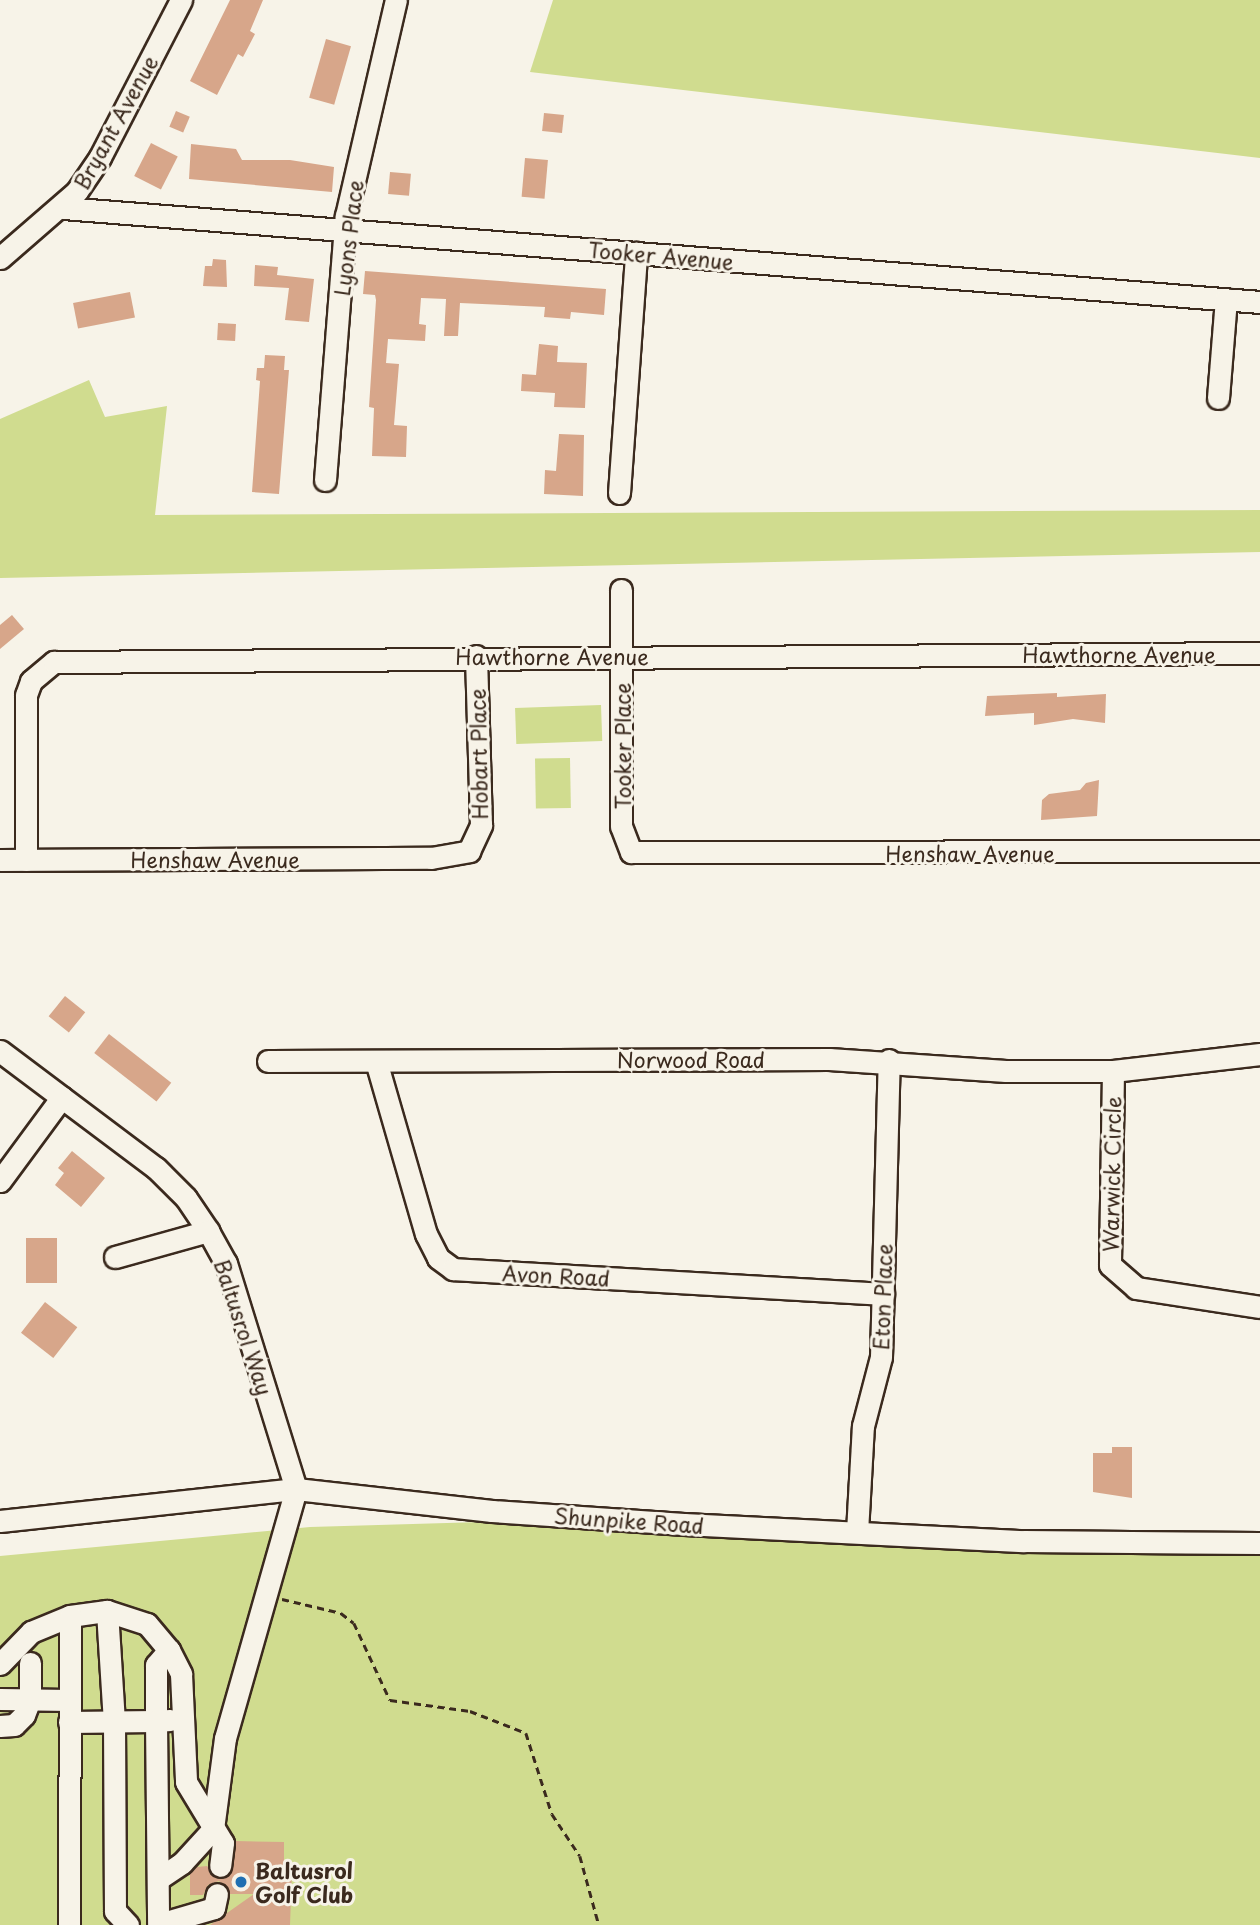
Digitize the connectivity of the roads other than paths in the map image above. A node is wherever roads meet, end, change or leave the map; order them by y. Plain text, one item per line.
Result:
1 (181, 0) edge
2 (396, 0) edge
3 (63, 208) junction
4 (345, 229) junction
5 (636, 253) junction
6 (0, 258) edge
7 (1226, 299) junction
8 (1260, 302) edge
9 (1218, 398) dead end
10 (325, 480) dead end
11 (619, 493) dead end
12 (621, 590) dead end
13 (1260, 653) edge
14 (476, 656) junction
15 (622, 657) junction
16 (1260, 851) edge
17 (680, 855) joint
18 (431, 858) joint
19 (0, 860) edge
20 (26, 860) junction
21 (0, 1051) edge
22 (1260, 1055) edge
23 (889, 1060) junction
24 (268, 1061) dead end
25 (376, 1061) junction
26 (1113, 1071) junction
27 (62, 1097) junction
28 (0, 1181) edge
29 (208, 1231) junction
30 (116, 1257) dead end
31 (883, 1294) junction
32 (1260, 1307) edge
33 (296, 1489) junction
34 (0, 1521) edge
35 (857, 1532) junction
36 (1260, 1543) edge
37 (107, 1611) junction
38 (70, 1616) junction
39 (169, 1650) junction
40 (0, 1664) edge
41 (30, 1664) dead end
42 (0, 1699) edge
43 (30, 1699) junction
44 (69, 1700) junction
45 (183, 1719) junction
46 (114, 1721) junction
47 (156, 1721) junction
48 (69, 1722) junction
49 (0, 1726) edge
50 (213, 1829) junction
51 (220, 1866) dead end
52 (160, 1878) junction
53 (217, 1894) dead end
54 (69, 1925) edge
55 (128, 1925) edge
56 (159, 1925) edge

1 - 3 street, Bryant Avenue
2 - 4 street, Lyons Place
3 - 4 street, Tooker Avenue
3 - 6 street, Bryant Avenue
4 - 5 street, Tooker Avenue
4 - 10 street, Lyons Place
5 - 7 street, Tooker Avenue
5 - 11 street
7 - 8 street, Tooker Avenue
7 - 9 street
12 - 15 street, Tooker Place
13 - 15 street, Hawthorne Avenue
14 - 15 street, Hawthorne Avenue
14 - 18 street, Hobart Place
14 - 20 street, Hawthorne Avenue
15 - 17 street, Tooker Place
16 - 17 street, Henshaw Avenue
18 - 20 street, Henshaw Avenue
19 - 20 street, Henshaw Avenue
21 - 27 street, Baltusrol Way
22 - 26 street, Warwick Circle
23 - 25 street, Norwood Road
23 - 26 street, Norwood Road
23 - 31 street, Eton Place
24 - 25 street, Norwood Road
25 - 31 street, Avon Road
26 - 32 street, Warwick Circle
27 - 28 street
27 - 29 street, Baltusrol Way
29 - 30 street
29 - 33 street, Baltusrol Way
31 - 35 street, Eton Place
33 - 34 street, Shunpike Road
33 - 35 street, Shunpike Road
33 - 50 street
35 - 36 street, Shunpike Road
37 - 38 street
37 - 39 street
37 - 46 street
38 - 40 street
38 - 44 street
39 - 45 street
39 - 47 street
41 - 43 street
42 - 43 street
43 - 44 street
43 - 49 street
44 - 48 street
45 - 47 street
45 - 50 street
46 - 47 street
46 - 48 street
46 - 55 street
47 - 52 street
48 - 54 street
50 - 51 street
50 - 52 street
52 - 56 street
53 - 56 street

